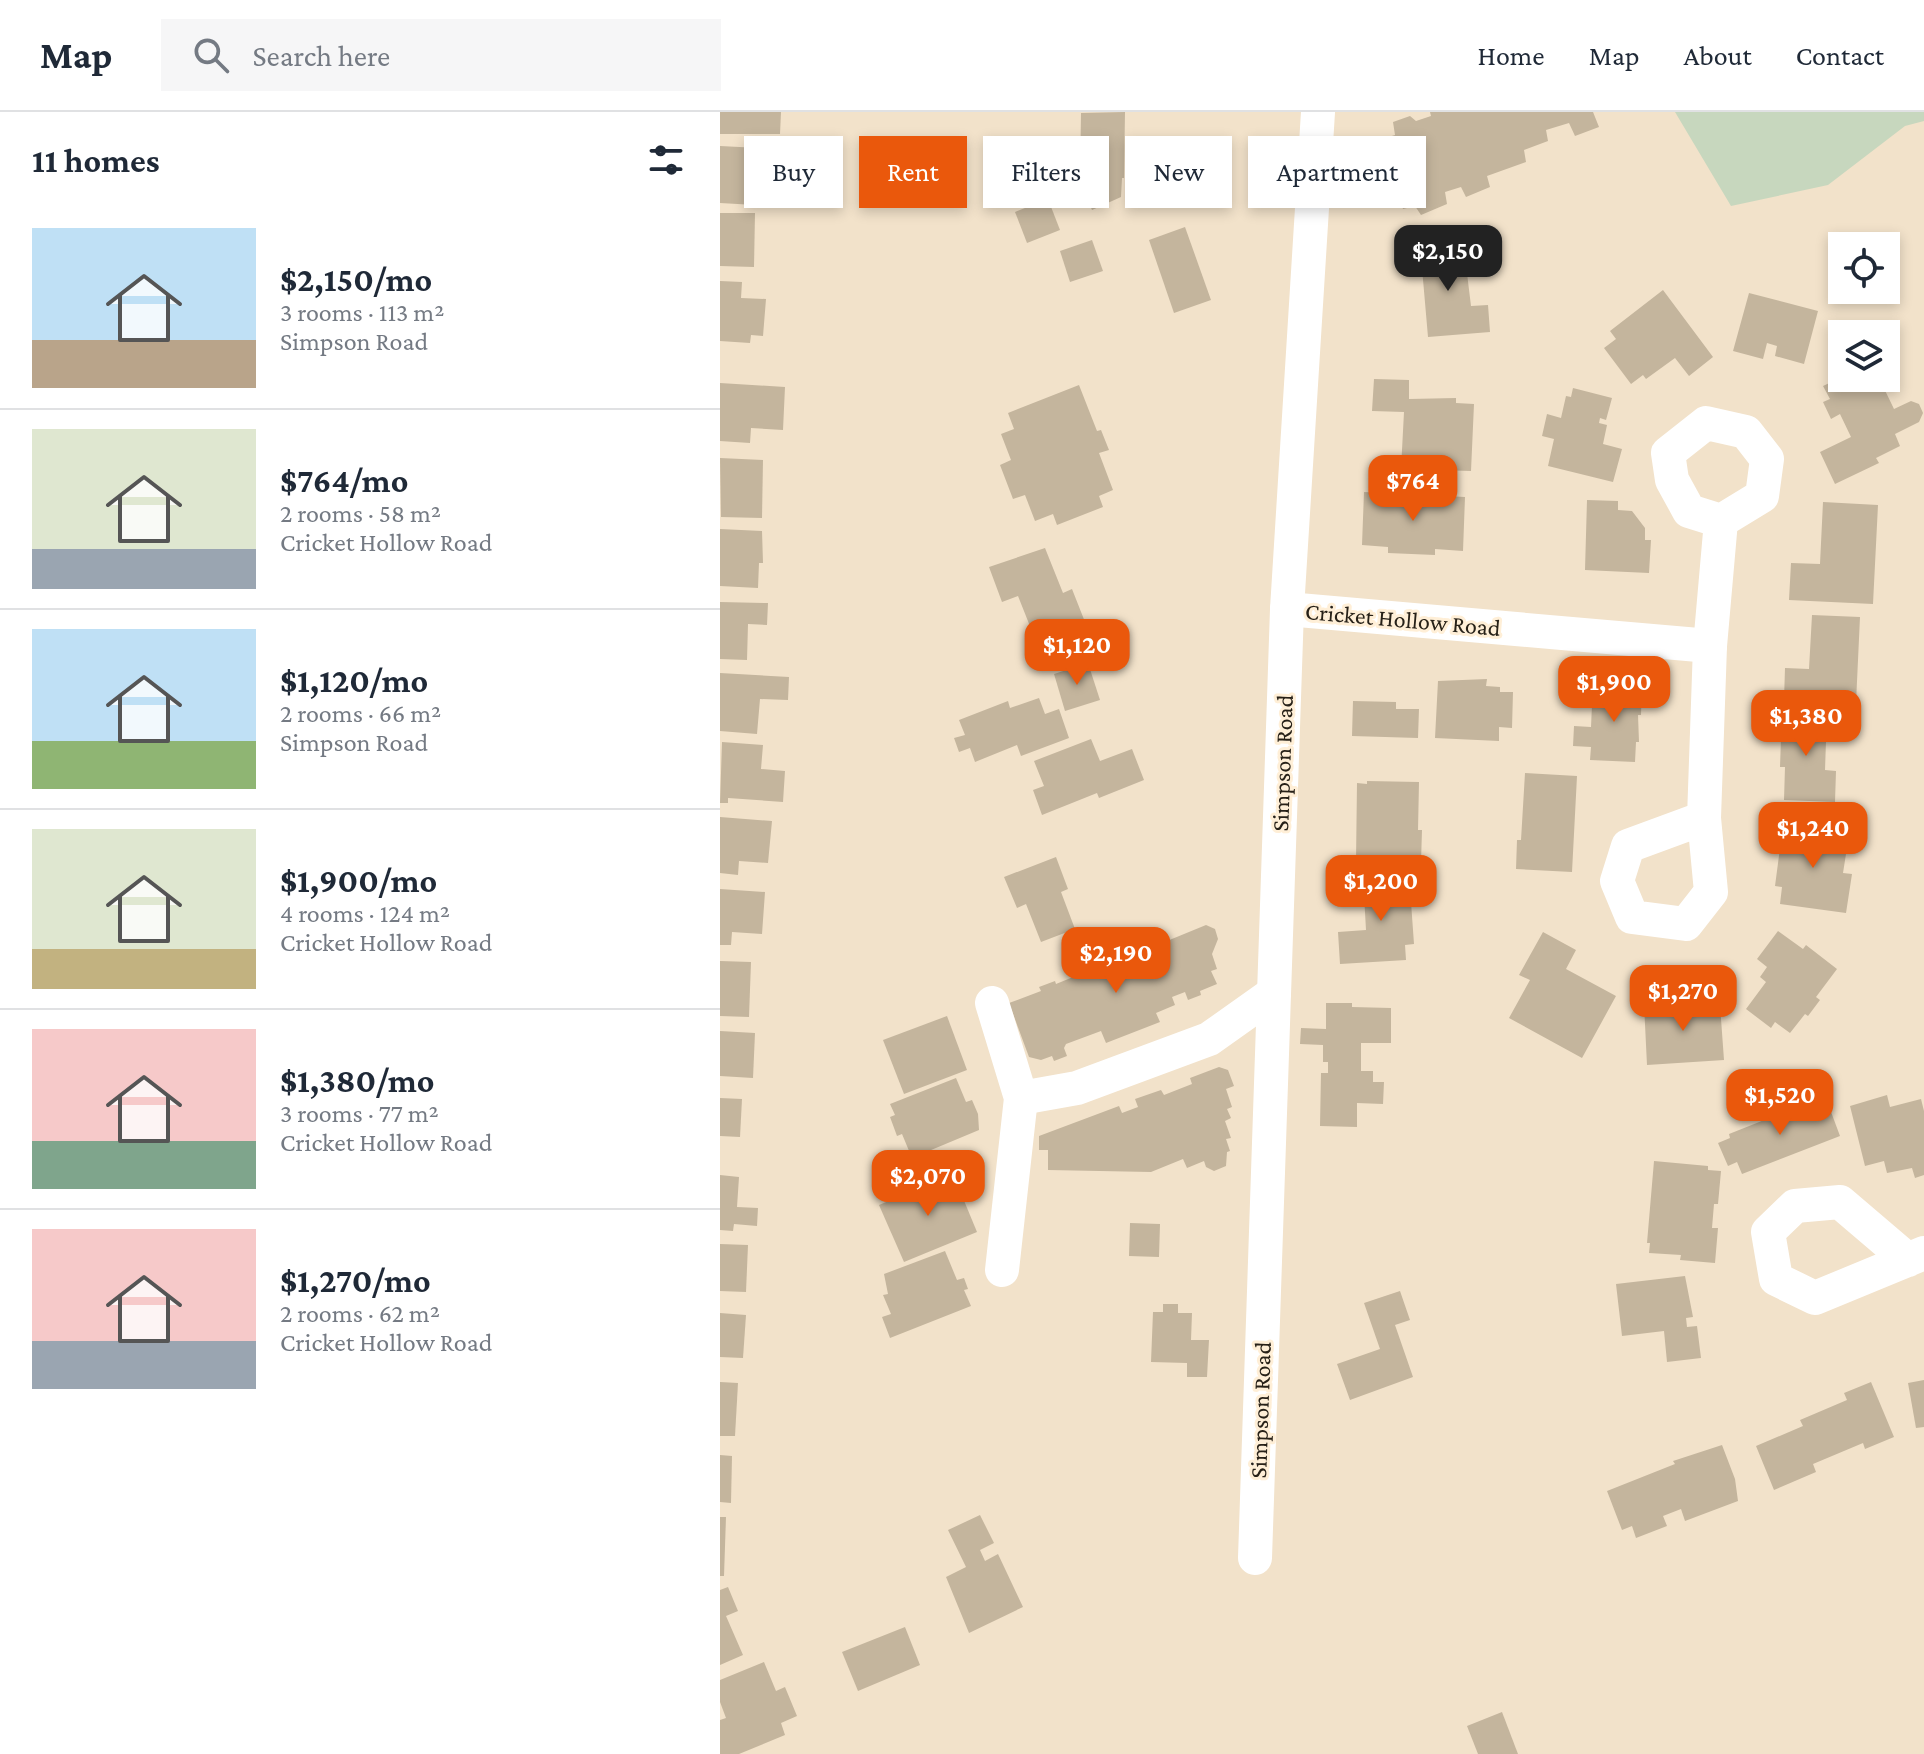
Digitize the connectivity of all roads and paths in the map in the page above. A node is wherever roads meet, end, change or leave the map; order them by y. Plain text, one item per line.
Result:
1 (1318, 112) edge
2 (1721, 521) dead end
3 (1287, 609) junction
4 (1710, 646) junction
5 (1704, 818) dead end
6 (1274, 993) junction
7 (992, 1003) dead end
8 (1021, 1098) junction
9 (1002, 1270) dead end
10 (1255, 1558) dead end

1 - 3 street, Simpson Road
2 - 4 street
3 - 4 street, Cricket Hollow Road
3 - 6 street, Simpson Road
4 - 5 street
6 - 8 street
6 - 10 street, Simpson Road
7 - 8 street
8 - 9 street

